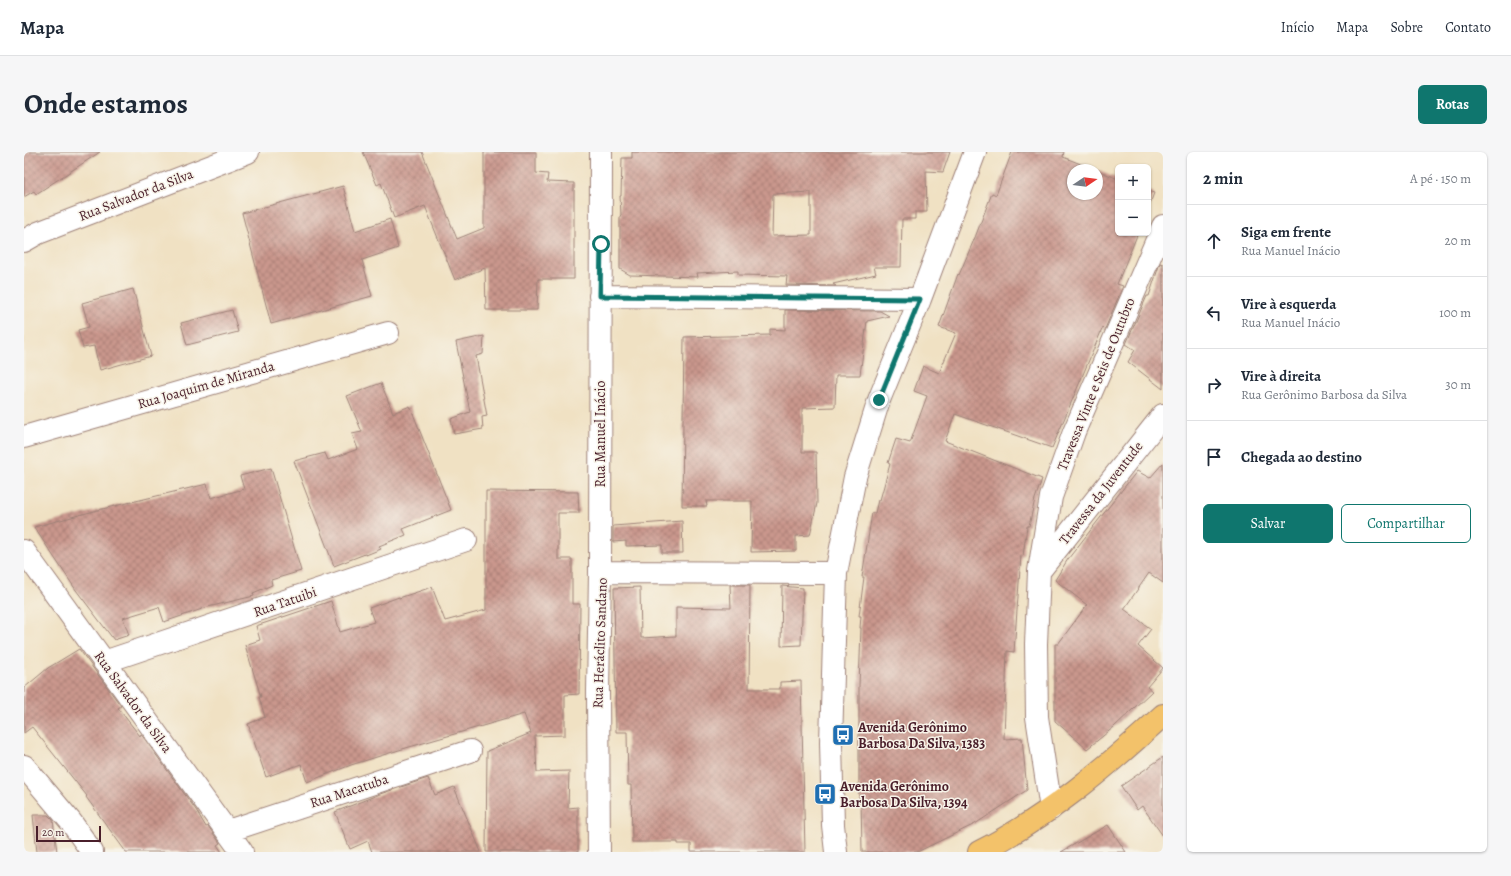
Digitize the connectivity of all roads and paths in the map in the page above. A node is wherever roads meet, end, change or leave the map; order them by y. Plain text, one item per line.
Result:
1 (248, 152) edge
2 (601, 152) edge
3 (975, 152) edge
4 (1163, 226) edge
5 (24, 241) edge
6 (600, 296) junction
7 (920, 299) junction
8 (388, 333) dead end
9 (1163, 415) edge
10 (24, 438) edge
11 (466, 540) dead end
12 (24, 552) edge
13 (1039, 571) junction
14 (600, 572) junction
15 (836, 573) junction
16 (104, 662) junction
17 (1163, 715) edge
18 (470, 751) dead end
19 (24, 766) edge
20 (1051, 809) junction
21 (228, 831) junction
22 (92, 852) edge
23 (242, 852) edge
24 (599, 852) edge
25 (836, 852) edge
26 (979, 852) edge

1 - 5 street, Rua Salvador da Silva
2 - 6 street, Rua Manuel Inácio
3 - 7 street
4 - 13 street, Travessa Vinte e Seis de Outubro
6 - 7 street
6 - 14 street, Rua Manuel Inácio
7 - 15 street
8 - 10 street, Rua Joaquim de Miranda
9 - 13 street, Travessa da Juventude
11 - 16 street, Rua Tatuibi
12 - 16 street, Rua Salvador da Silva
13 - 20 street, Travessa Vinte e Seis de Outubro
14 - 15 street, Rua Heráclito Sandano
14 - 24 street, Rua Heráclito Sandano
15 - 25 street
16 - 21 street, Rua Salvador da Silva
17 - 20 main road
18 - 21 street, Rua Macatuba
19 - 22 street
20 - 26 main road
21 - 23 street, Rua Salvador da Silva

